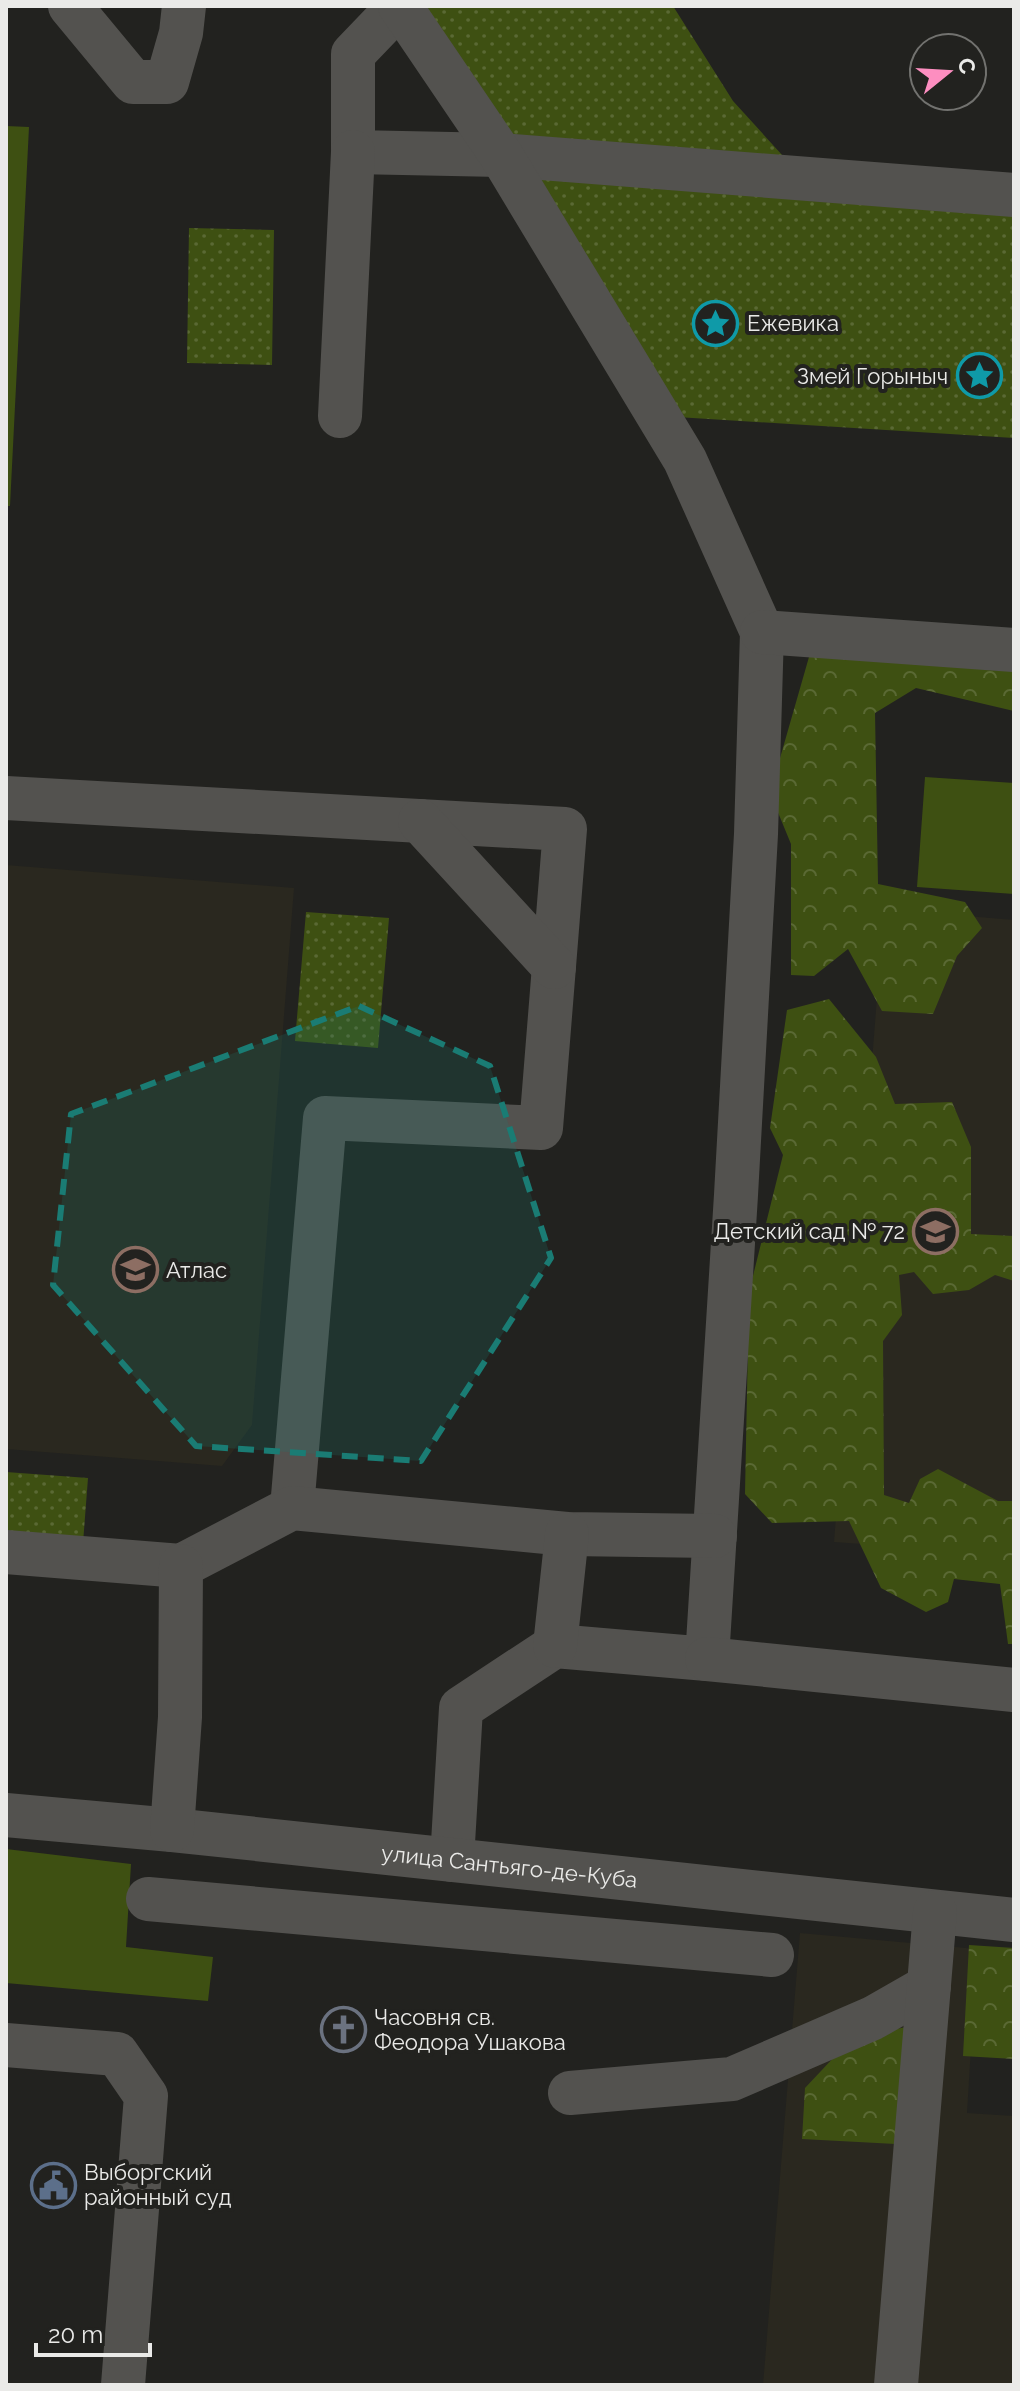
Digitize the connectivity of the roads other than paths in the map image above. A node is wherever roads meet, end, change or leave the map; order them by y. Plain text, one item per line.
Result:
1 (70, 6) edge
2 (184, 6) edge
3 (400, 6) edge
4 (353, 152) junction
5 (501, 155) junction
6 (1014, 195) edge
7 (340, 416) dead end
8 (762, 632) junction
9 (1014, 650) edge
10 (6, 798) edge
11 (420, 821) junction
12 (554, 967) junction
13 (292, 1508) junction
14 (567, 1534) junction
15 (715, 1536) junction
16 (6, 1552) edge
17 (181, 1566) junction
18 (555, 1646) junction
19 (707, 1659) junction
20 (1014, 1690) edge
21 (6, 1815) edge
22 (172, 1830) junction
23 (387, 1853) junction
24 (452, 1860) junction
25 (148, 1899) dead end
26 (935, 1912) junction
27 (381, 1920) junction
28 (1014, 1920) edge
29 (772, 1955) dead end
30 (929, 1986) junction
31 (6, 2045) edge
32 (570, 2093) dead end
33 (123, 2385) edge
34 (896, 2385) edge

1 - 2 street
3 - 4 street
3 - 5 street
4 - 5 street
4 - 7 street
5 - 6 street
5 - 8 street
8 - 9 street
8 - 15 street
10 - 11 street
11 - 12 street
11 - 12 street
12 - 13 street
13 - 14 street
13 - 17 street
14 - 15 street
14 - 18 street
15 - 19 street
16 - 17 street
17 - 22 street
18 - 19 street
18 - 24 street
19 - 20 street
21 - 22 street, улица Сантьяго-де-Куба
22 - 23 street, улица Сантьяго-де-Куба
23 - 24 street, улица Сантьяго-де-Куба
23 - 27 street
24 - 26 street, улица Сантьяго-де-Куба
25 - 27 street
26 - 28 street, улица Сантьяго-де-Куба
26 - 30 street
27 - 29 street
30 - 32 street
30 - 34 street
31 - 33 street

